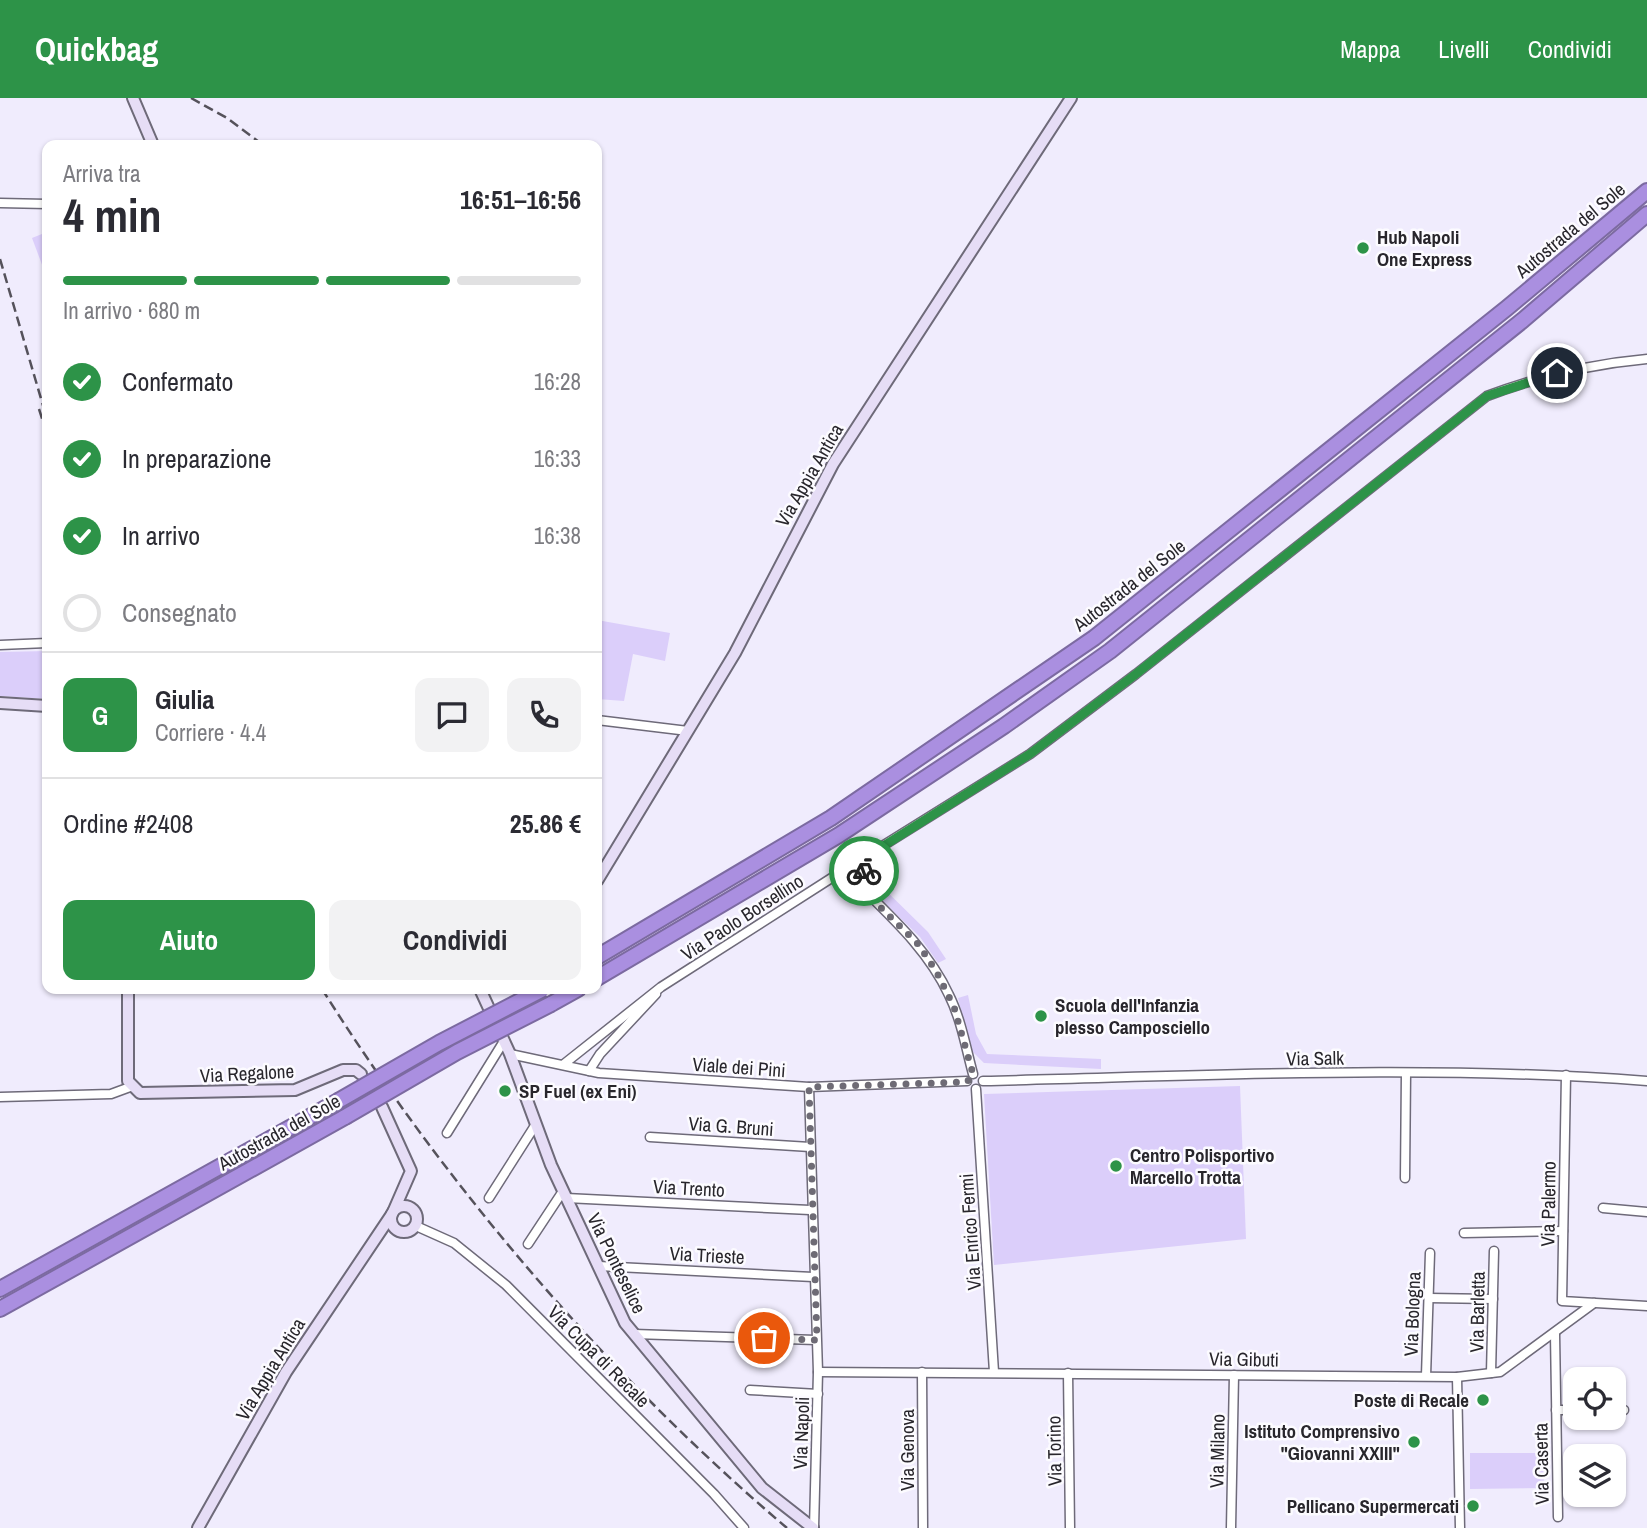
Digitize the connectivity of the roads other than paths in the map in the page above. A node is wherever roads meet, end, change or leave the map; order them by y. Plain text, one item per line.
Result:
1 (133, 98) edge
2 (1071, 98) edge
3 (151, 140) edge
4 (1647, 191) edge
5 (0, 204) edge
6 (42, 204) edge
7 (1647, 214) edge
8 (1647, 359) edge
9 (42, 643) edge
10 (0, 645) edge
11 (0, 703) edge
12 (42, 706) edge
13 (602, 721) edge
14 (688, 731) junction
15 (877, 850) junction
16 (844, 870) junction
17 (602, 873) edge
18 (864, 891) junction
19 (602, 954) edge
20 (602, 975) edge
21 (661, 987) junction
22 (128, 994) edge
23 (533, 994) edge
24 (569, 994) edge
25 (486, 995) edge
26 (504, 1041) junction
27 (510, 1054) junction
28 (564, 1064) junction
29 (589, 1070) junction
30 (1406, 1073) junction
31 (361, 1074) dead end
32 (973, 1074) junction
33 (1566, 1074) junction
34 (1647, 1080) edge
35 (983, 1081) junction
36 (967, 1082) junction
37 (130, 1087) junction
38 (809, 1087) junction
39 (976, 1089) junction
40 (0, 1097) edge
41 (382, 1107) dead end
42 (536, 1124) junction
43 (447, 1133) dead end
44 (650, 1137) dead end
45 (810, 1147) junction
46 (1405, 1178) dead end
47 (406, 1187) junction
48 (565, 1194) junction
49 (489, 1198) dead end
50 (1603, 1208) dead end
51 (414, 1209) junction
52 (810, 1210) junction
53 (393, 1212) junction
54 (1647, 1212) edge
55 (416, 1226) junction
56 (1563, 1231) junction
57 (400, 1232) junction
58 (380, 1233) junction
59 (1464, 1233) dead end
60 (528, 1244) dead end
61 (1494, 1251) dead end
62 (1430, 1253) dead end
63 (598, 1266) junction
64 (813, 1277) junction
65 (0, 1289) edge
66 (1429, 1298) junction
67 (1493, 1299) junction
68 (1594, 1303) junction
69 (1647, 1306) edge
70 (0, 1310) edge
71 (634, 1334) junction
72 (1555, 1334) junction
73 (817, 1340) junction
74 (818, 1372) junction
75 (922, 1372) junction
76 (995, 1372) junction
77 (1069, 1373) junction
78 (1491, 1373) junction
79 (1234, 1374) junction
80 (1426, 1376) junction
81 (1457, 1377) junction
82 (750, 1390) dead end
83 (818, 1394) junction
84 (1556, 1410) junction
85 (1563, 1410) edge
86 (1558, 1517) dead end
87 (198, 1528) edge
88 (744, 1528) edge
89 (814, 1528) edge
90 (923, 1528) edge
91 (1070, 1528) edge
92 (1231, 1528) edge
93 (1460, 1528) edge

1 - 3 street
2 - 14 street, Via Appia Antica
4 - 19 highway, Autostrada del Sole
5 - 6 street
7 - 20 highway, Autostrada del Sole
8 - 15 street, Via Paolo Borsellino
9 - 10 street
11 - 12 street
13 - 14 street
14 - 17 street, Via Appia Antica
15 - 16 street, Via Paolo Borsellino
15 - 18 street
16 - 18 street
16 - 21 street, Via Paolo Borsellino
18 - 32 street
21 - 28 street, Via Paolo Borsellino
21 - 29 street, Via Paolo Borsellino
22 - 37 street
23 - 65 highway, Autostrada del Sole, bridge
24 - 70 highway, Autostrada del Sole, bridge
25 - 26 street, Via Ponteselice
26 - 27 street, Via Ponteselice
26 - 43 street
27 - 28 street, Viale dei Pini
27 - 42 street, Via Ponteselice
28 - 29 street, Viale dei Pini
29 - 38 street, Viale dei Pini
30 - 33 street, Via Salk
30 - 35 street, Via Salk
30 - 46 street
31 - 37 street, Via Regalone
32 - 35 street
32 - 36 street
33 - 34 street, Via Salk
33 - 56 street, Via Palermo
35 - 39 street
36 - 38 street, Viale dei Pini
36 - 39 street
37 - 40 street, Via Regalone
38 - 45 street, Via Napoli
39 - 76 street, Via Enrico Fermi
41 - 47 street
42 - 48 street, Via Ponteselice
42 - 49 street
44 - 45 street, Via G. Bruni
45 - 52 street, Via Napoli
47 - 51 street
47 - 53 street, Via Appia Antica
48 - 52 street, Via Trento
48 - 60 street
48 - 63 street, Via Ponteselice
50 - 54 street
51 - 53 street
51 - 55 street
52 - 64 street, Via Napoli
53 - 57 street
53 - 58 street, Via Appia Antica
55 - 57 street
55 - 88 street, Via Cupa di Recale
56 - 59 street
56 - 68 street, Via Palermo
57 - 58 street
58 - 87 street, Via Appia Antica
61 - 67 street, Via Barletta
62 - 66 street, Via Bologna
63 - 64 street, Via Trieste
63 - 71 street, Via Ponteselice
64 - 73 street, Via Napoli
66 - 67 street
66 - 80 street, Via Bologna
67 - 78 street, Via Barletta
68 - 69 street
68 - 72 street, Via Gibuti
71 - 73 street
71 - 89 street, Via Ponteselice
72 - 78 street, Via Gibuti
72 - 84 street, Via Caserta
73 - 74 street, Via Napoli
74 - 75 street, Via Gibuti
74 - 83 street, Via Napoli
75 - 76 street, Via Gibuti
75 - 90 street, Via Genova
76 - 77 street, Via Gibuti
77 - 79 street, Via Gibuti
77 - 91 street, Via Torino
78 - 81 street, Via Gibuti
79 - 80 street, Via Gibuti
79 - 92 street, Via Milano
80 - 81 street, Via Gibuti
81 - 93 street
82 - 83 street
83 - 89 street, Via Napoli
84 - 85 street, Via Caserta
84 - 86 street, Via Caserta

